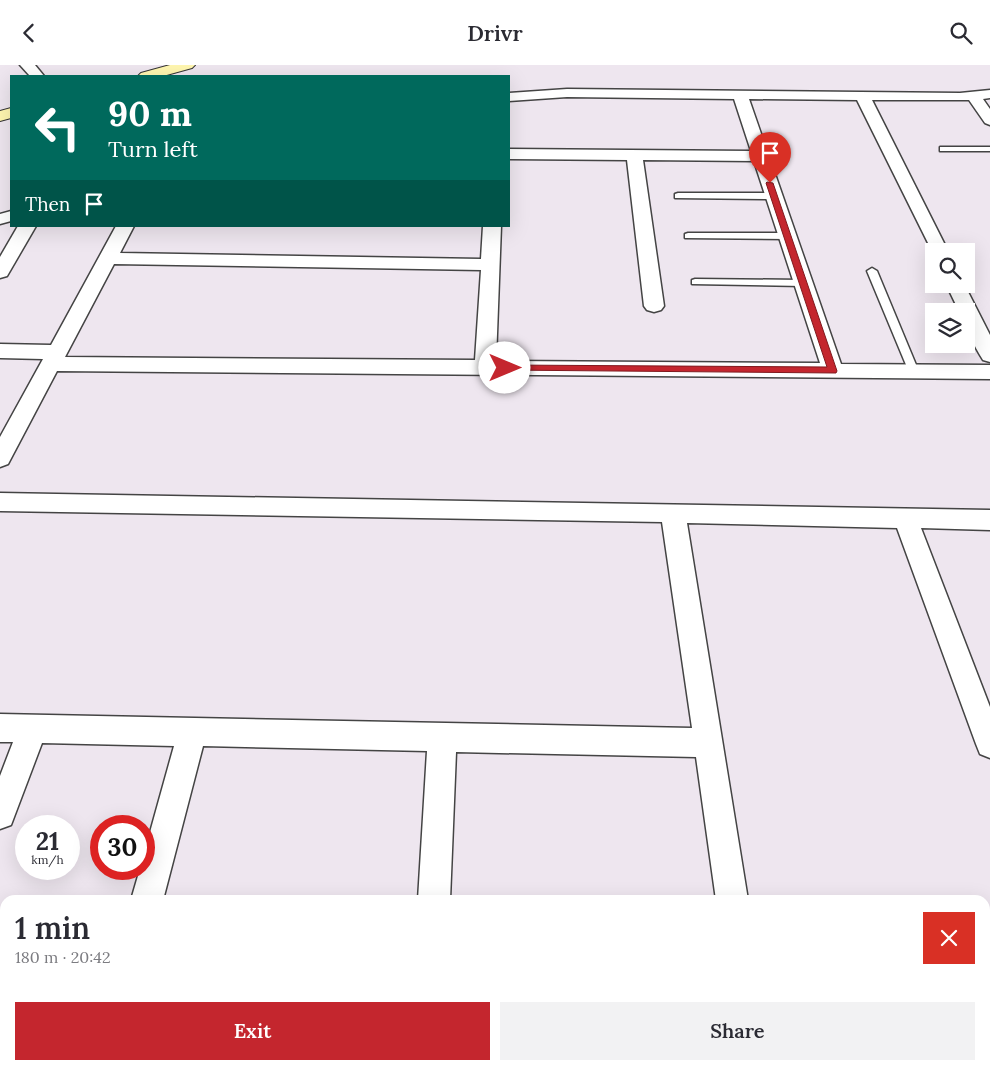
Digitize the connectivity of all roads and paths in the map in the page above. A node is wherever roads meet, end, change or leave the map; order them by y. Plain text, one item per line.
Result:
1 (27, 65) edge
2 (186, 65) edge
3 (168, 67) edge
4 (36, 75) edge
5 (148, 75) edge
6 (990, 94) edge
7 (740, 95) junction
8 (973, 95) junction
9 (862, 96) junction
10 (510, 97) edge
11 (990, 120) edge
12 (943, 149) dead end
13 (990, 149) edge
14 (510, 153) edge
15 (634, 155) junction
16 (761, 156) junction
17 (678, 196) dead end
18 (774, 196) junction
19 (25, 227) edge
20 (124, 227) edge
21 (492, 227) edge
22 (688, 236) dead end
23 (788, 236) junction
24 (935, 243) edge
25 (108, 259) junction
26 (490, 265) junction
27 (872, 271) dead end
28 (0, 272) edge
29 (695, 282) dead end
30 (803, 283) junction
31 (959, 293) edge
32 (654, 306) dead end
33 (0, 351) edge
34 (990, 355) edge
35 (54, 358) junction
36 (485, 368) junction
37 (833, 371) junction
38 (914, 371) junction
39 (990, 372) edge
40 (0, 458) edge
41 (0, 502) edge
42 (674, 513) junction
43 (905, 518) junction
44 (990, 520) edge
45 (0, 728) edge
46 (33, 729) junction
47 (192, 732) junction
48 (442, 737) junction
49 (708, 743) junction
50 (990, 744) edge
51 (0, 814) edge
52 (147, 895) edge
53 (434, 895) edge
54 (731, 895) edge

1 - 4 street
2 - 3 street
3 - 5 street
6 - 8 street
7 - 9 street
7 - 10 street
7 - 16 street
8 - 9 street
8 - 11 street
9 - 24 street
12 - 13 lane
14 - 15 street
15 - 16 street
15 - 32 street
16 - 18 street
17 - 18 lane
18 - 23 street
19 - 28 street
20 - 25 street
21 - 26 street
22 - 23 lane
23 - 30 street
25 - 26 street
25 - 35 street
26 - 36 street
27 - 38 lane
29 - 30 lane
30 - 37 street
31 - 34 street
33 - 35 street
35 - 36 street
35 - 40 street
36 - 37 street
37 - 38 street
38 - 39 street
41 - 42 street
42 - 43 street
42 - 49 street
43 - 44 street
43 - 50 street
45 - 46 street
46 - 47 street
46 - 51 street
47 - 48 street
47 - 52 street
48 - 49 street
48 - 53 street
49 - 54 street

